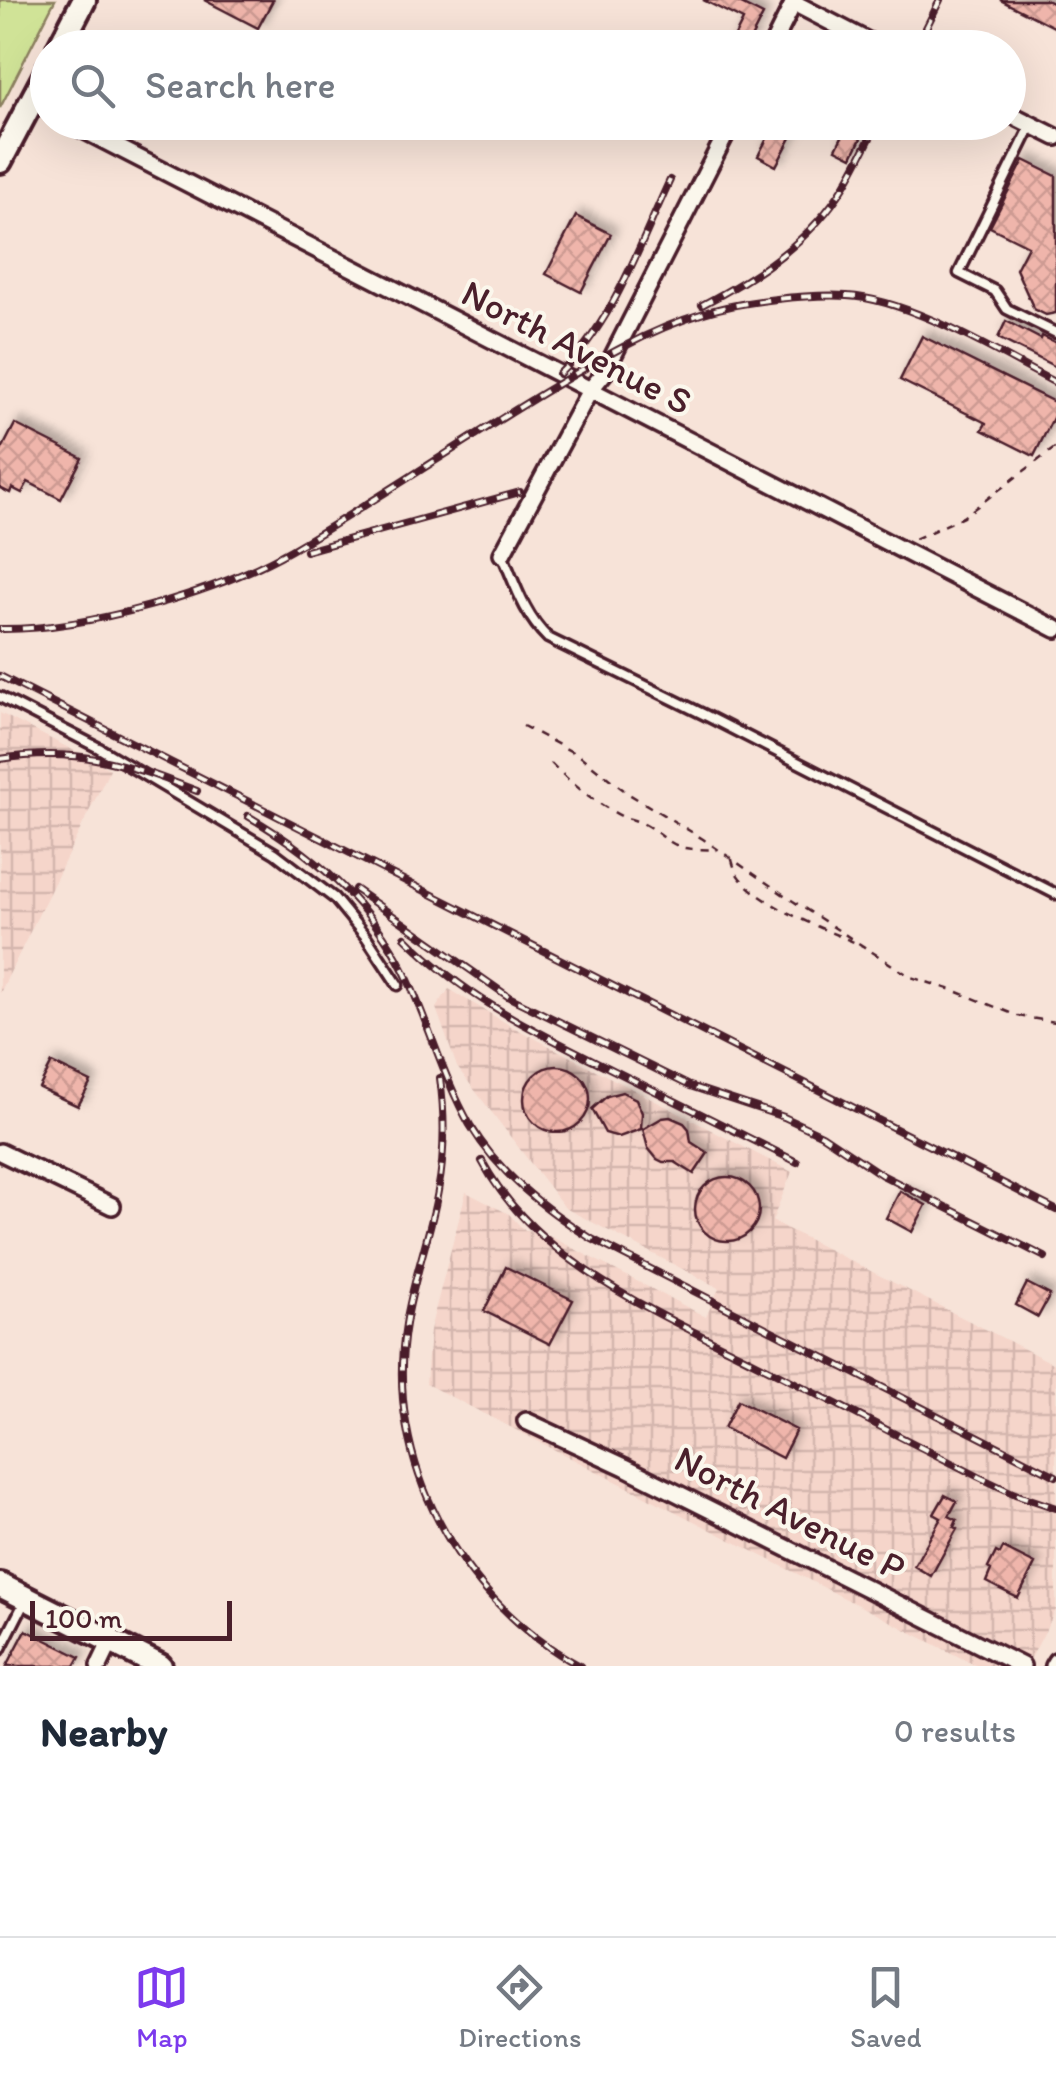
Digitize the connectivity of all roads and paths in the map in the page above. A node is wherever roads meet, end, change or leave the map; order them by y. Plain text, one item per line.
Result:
1 (84, 0) edge
2 (794, 2) edge
3 (68, 30) edge
4 (780, 30) edge
5 (847, 30) edge
6 (30, 120) edge
7 (1026, 122) edge
8 (1032, 125) junction
9 (1026, 137) edge
10 (1056, 138) edge
11 (103, 140) edge
12 (723, 140) edge
13 (1025, 140) edge
14 (0, 161) edge
15 (1056, 333) edge
16 (590, 390) junction
17 (1056, 446) edge
18 (894, 546) junction
19 (502, 554) joint
20 (1056, 629) edge
21 (0, 697) edge
22 (523, 726) dead end
23 (551, 763) dead end
24 (719, 850) junction
25 (731, 858) junction
26 (1056, 894) edge
27 (870, 949) junction
28 (398, 985) dead end
29 (1056, 1022) edge
30 (0, 1152) edge
31 (112, 1206) dead end
32 (526, 1421) dead end
33 (0, 1584) edge
34 (26, 1598) junction
35 (112, 1641) junction
36 (0, 1650) edge
37 (99, 1666) edge
38 (160, 1666) edge
39 (1022, 1666) edge

1 - 3 street
2 - 4 street
2 - 5 street
6 - 14 street
7 - 8 street
8 - 9 lane
8 - 10 street
11 - 16 street, North Avenue S
12 - 16 street
13 - 15 lane
16 - 18 street, North Avenue S
16 - 19 street
17 - 18 path
18 - 20 street, North Avenue S
19 - 26 lane
21 - 28 lane
22 - 24 path
23 - 24 path
24 - 25 path
25 - 27 path
25 - 27 path
27 - 29 path
30 - 31 street
32 - 39 street, North Avenue P
33 - 34 street
34 - 35 street
34 - 36 lane
35 - 37 street
35 - 38 street

